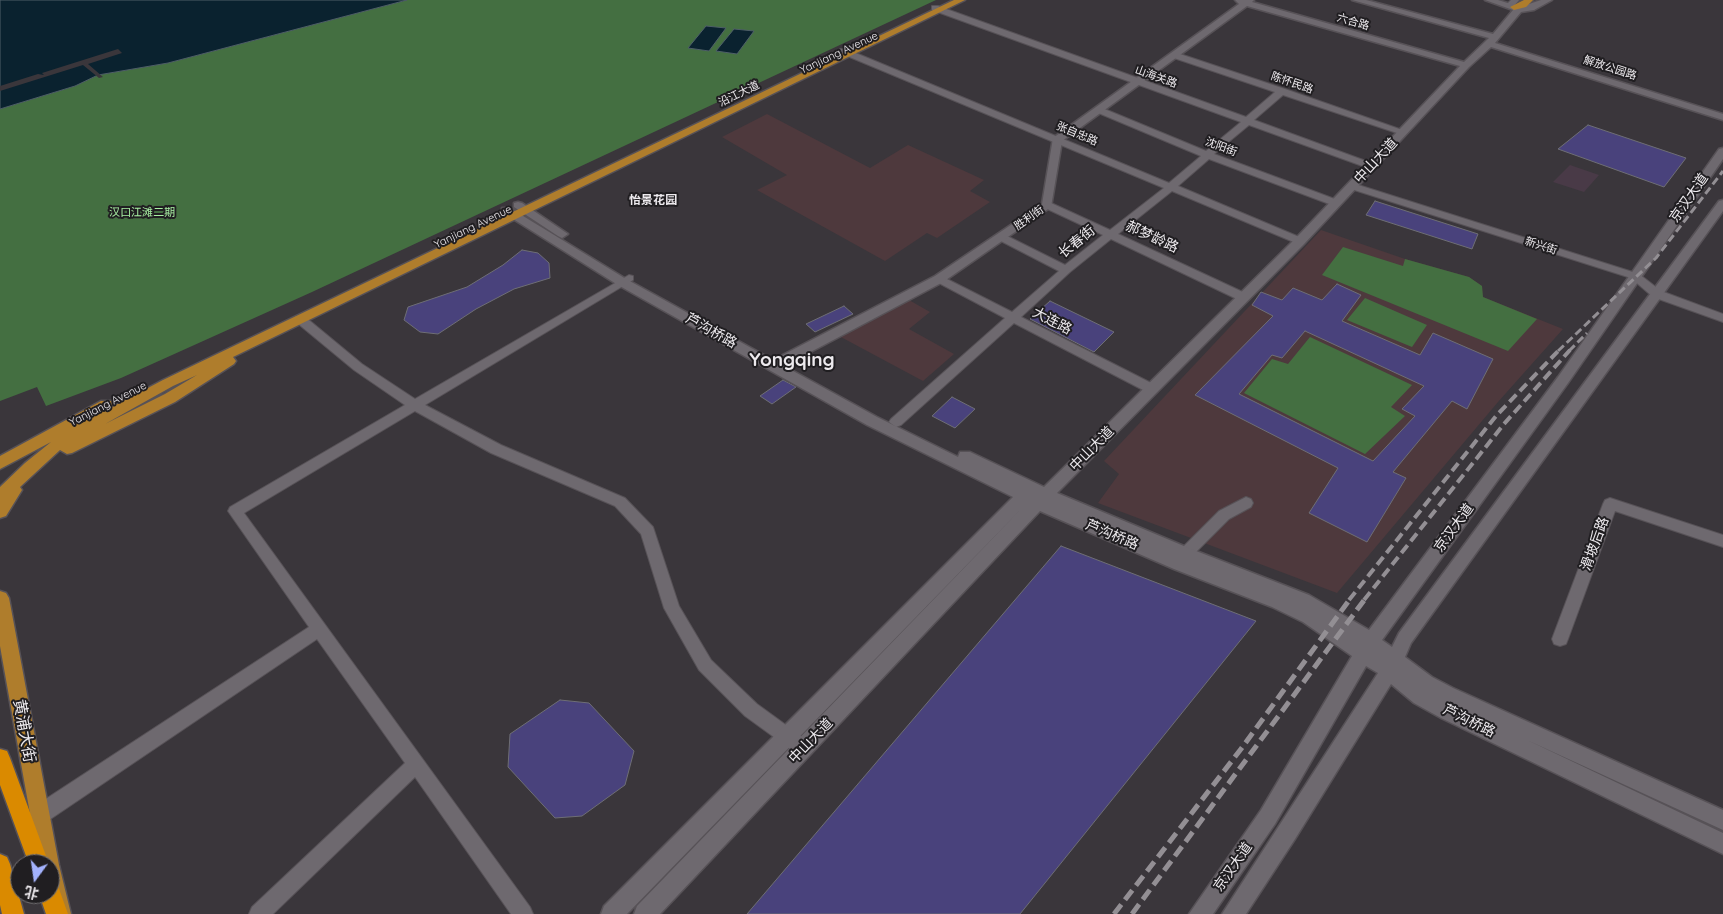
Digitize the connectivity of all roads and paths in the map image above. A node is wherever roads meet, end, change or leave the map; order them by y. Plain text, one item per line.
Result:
1 (950, 0) edge
2 (961, 0) edge
3 (1234, 0) edge
4 (1356, 0) edge
5 (1489, 0) edge
6 (1529, 0) edge
7 (1537, 0) edge
8 (1548, 0) edge
9 (1247, 2) edge
10 (1515, 6) edge
11 (938, 9) junction
12 (1492, 41) junction
13 (847, 53) junction
14 (1174, 55) junction
15 (1466, 65) junction
16 (1137, 82) junction
17 (1282, 91) junction
18 (1099, 110) junction
19 (1723, 118) edge
20 (1245, 121) junction
21 (1403, 132) junction
22 (1057, 140) junction
23 (1723, 151) edge
24 (1207, 155) junction
25 (1371, 166) junction
26 (1352, 186) junction
27 (1171, 187) junction
28 (1336, 203) junction
29 (1723, 203) edge
30 (1047, 205) junction
31 (516, 210) junction
32 (1110, 234) junction
33 (1001, 237) junction
34 (1300, 241) junction
35 (1066, 270) junction
36 (1635, 276) junction
37 (939, 279) junction
38 (626, 280) junction
39 (1657, 294) junction
40 (1243, 297) junction
41 (1013, 318) junction
42 (1723, 318) edge
43 (300, 319) junction
44 (268, 334) junction
45 (777, 363) junction
46 (1152, 389) junction
47 (415, 405) junction
48 (74, 421) junction
49 (896, 422) junction
50 (0, 456) edge
51 (0, 464) edge
52 (24, 478) junction
53 (2, 495) edge
54 (1037, 497) junction
55 (1246, 503) dead end
56 (0, 512) edge
57 (1723, 541) edge
58 (1185, 554) junction
59 (0, 598) edge
60 (319, 629) junction
61 (1560, 639) dead end
62 (1368, 648) junction
63 (5, 652) edge
64 (1392, 665) junction
65 (786, 736) junction
66 (803, 748) junction
67 (0, 758) edge
68 (416, 764) junction
69 (39, 815) junction
70 (1723, 820) edge
71 (1723, 844) edge
72 (35, 854) edge
73 (47, 854) edge
74 (0, 864) edge
75 (13, 914) edge
76 (259, 914) edge
77 (523, 914) edge
78 (612, 914) edge
79 (645, 914) edge
80 (1200, 914) edge
81 (1232, 914) edge

1 - 11 main road, Yanjiang Avenue
2 - 11 main road
3 - 9 main road, 六合路
4 - 12 main road, 解放公园路
5 - 10 main road
6 - 10 main road
7 - 10 main road, 中山大道
8 - 10 main road
9 - 14 main road
9 - 15 main road, 六合路
10 - 12 main road, 中山大道
11 - 13 main road, Yanjiang Avenue
11 - 16 street, 山海关路
12 - 15 main road, 中山大道
12 - 19 main road, 解放公园路
13 - 22 street, 张自忠路
13 - 31 main road, Yanjiang Avenue
14 - 16 main road
14 - 17 street, 陈怀民路
15 - 21 main road, 中山大道
16 - 18 main road
16 - 20 street, 山海关路
17 - 20 street, 长春街
17 - 21 street, 陈怀民路
18 - 22 main road
18 - 24 street, 沈阳街
20 - 24 street, 长春街
20 - 25 street, 山海关路
21 - 25 main road, 中山大道
22 - 27 street, 张自忠路
22 - 30 main road, 胜利街
23 - 36 main road, 京汉大道
24 - 27 street, 长春街
24 - 28 street, 沈阳街
25 - 26 main road, 中山大道
26 - 28 main road, 中山大道
26 - 36 street, 新兴街
27 - 32 street, 长春街
27 - 34 street, 张自忠路
28 - 34 main road, 中山大道
29 - 39 main road, 京汉大道
30 - 32 street, 郝梦龄路
30 - 33 main road, 胜利街
31 - 38 main road, 芦沟桥路
31 - 43 main road, Yanjiang Avenue
31 - 48 main road, Yanjiang Avenue
32 - 35 street, 长春街
32 - 40 street, 郝梦龄路
33 - 35 street
33 - 37 main road, 胜利街
34 - 40 main road, 中山大道
35 - 41 street, 长春街
36 - 39 street, 新兴街
36 - 62 main road, 京汉大道
37 - 41 street, 大连路
37 - 45 main road, 胜利街
38 - 45 main road, 芦沟桥路
38 - 47 street
39 - 42 street, 新兴街
39 - 64 main road, 京汉大道
40 - 46 main road, 中山大道
41 - 46 street, 大连路
41 - 49 street, 长春街
43 - 44 main road, Yanjiang Avenue
43 - 47 street
44 - 52 main road
44 - 53 main road, Yanjiang Avenue
45 - 49 main road, 芦沟桥路
45 - 54 main road, 芦沟桥路
46 - 54 main road, 中山大道
47 - 60 street
47 - 65 street
48 - 50 main road
48 - 51 main road, Yanjiang Avenue
49 - 54 main road, 芦沟桥路
52 - 53 main road
52 - 56 main road
54 - 58 main road, 芦沟桥路
54 - 62 main road, 芦沟桥路
54 - 65 main road, 中山大道
54 - 66 main road, 中山大道
55 - 58 street
57 - 61 street, 滑坡后路
58 - 62 main road, 芦沟桥路
59 - 63 main road, 黄浦大街
60 - 68 street
60 - 69 street
62 - 64 main road, 芦沟桥路
62 - 80 main road, 京汉大道
63 - 69 main road, 黄浦大街
64 - 70 main road, 芦沟桥路
64 - 71 main road, 芦沟桥路
64 - 81 main road, 京汉大道
65 - 66 street
65 - 78 main road, 中山大道
66 - 79 main road, 中山大道
67 - 72 highway
68 - 76 street
68 - 77 street
69 - 73 main road, 黄浦大街
74 - 75 highway

